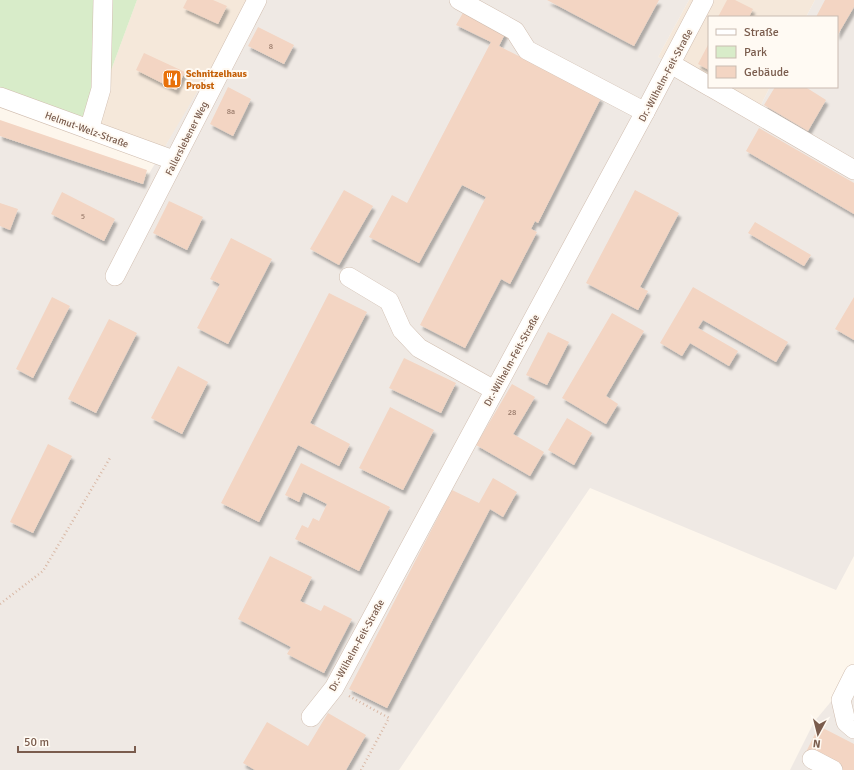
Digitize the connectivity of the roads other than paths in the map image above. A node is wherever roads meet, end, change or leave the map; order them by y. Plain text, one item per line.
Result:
1 (103, 0) edge
2 (257, 0) edge
3 (459, 0) edge
4 (704, 0) edge
5 (671, 64) junction
6 (708, 85) edge
7 (713, 88) edge
8 (0, 97) edge
9 (645, 112) junction
10 (89, 130) junction
11 (173, 160) junction
12 (854, 170) edge
13 (115, 276) dead end
14 (349, 277) dead end
15 (494, 390) junction
16 (854, 674) edge
17 (311, 717) dead end
18 (854, 729) edge
19 (812, 760) dead end
20 (833, 770) edge

1 - 10 street
2 - 11 street, Fallerslebener Weg
3 - 9 street
4 - 5 street, Dr.-Wilhelm-Feit-Straße
5 - 6 street
5 - 9 street, Dr.-Wilhelm-Feit-Straße
7 - 12 street
8 - 10 street, Helmut-Welz-Straße
9 - 15 street, Dr.-Wilhelm-Feit-Straße
10 - 11 street, Helmut-Welz-Straße
11 - 13 street, Fallerslebener Weg
14 - 15 street
15 - 17 street, Dr.-Wilhelm-Feit-Straße
16 - 18 street
19 - 20 street

